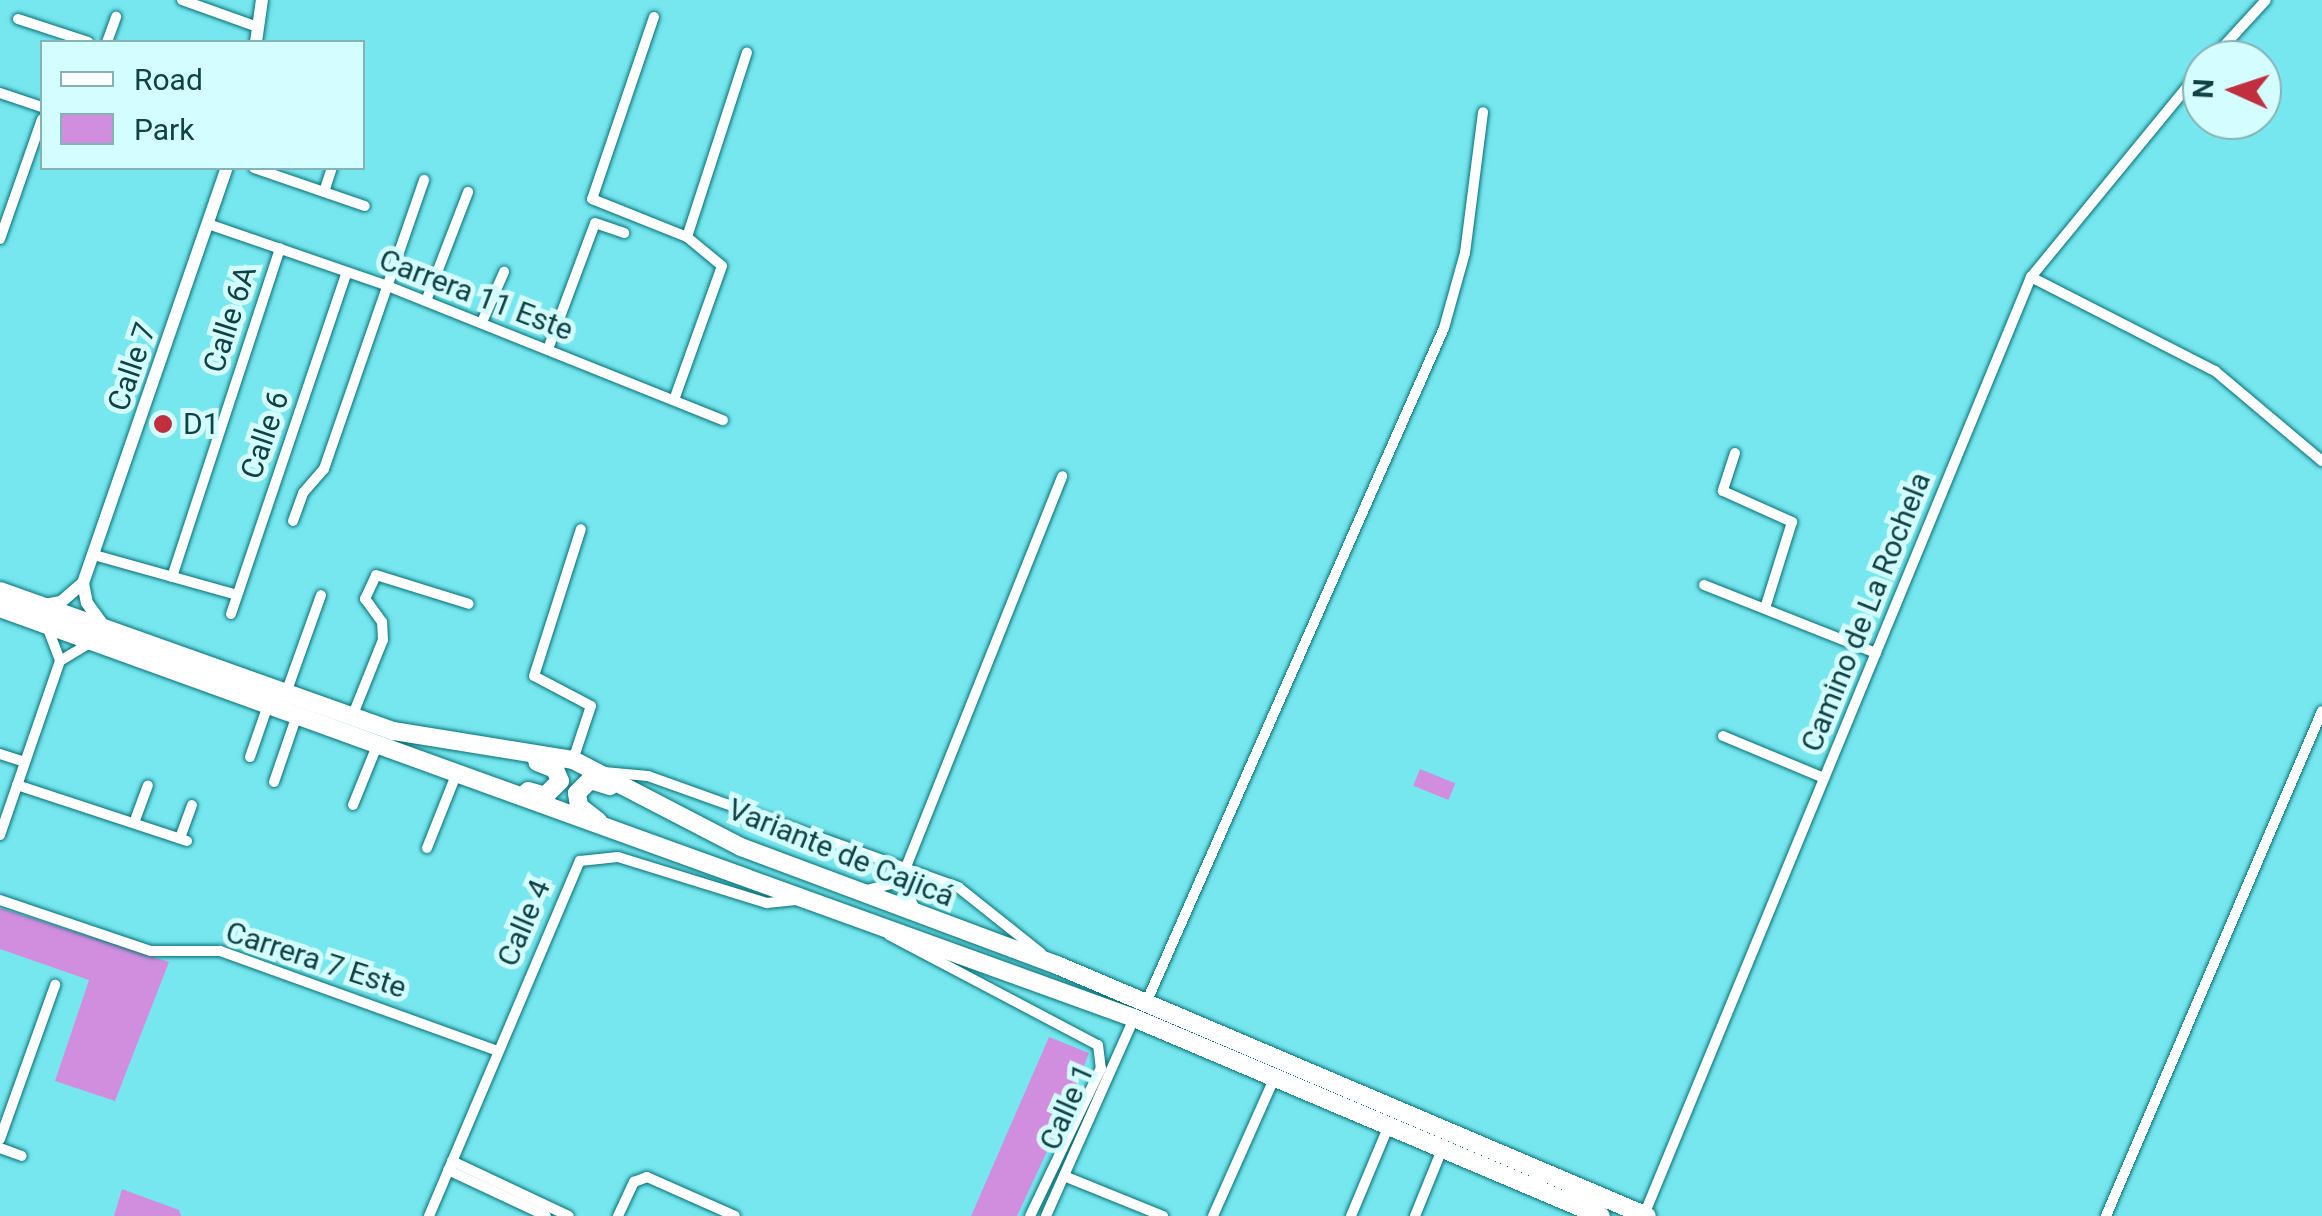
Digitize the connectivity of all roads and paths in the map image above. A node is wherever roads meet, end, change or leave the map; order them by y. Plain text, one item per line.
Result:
1 (182, 0) edge
2 (262, 0) edge
3 (2266, 0) edge
4 (116, 17) dead end
5 (654, 17) dead end
6 (18, 19) dead end
7 (258, 28) junction
8 (82, 40) edge
9 (108, 40) edge
10 (256, 40) edge
11 (2229, 40) edge
12 (747, 52) dead end
13 (0, 93) edge
14 (2182, 93) edge
15 (40, 106) edge
16 (1483, 112) dead end
17 (40, 125) edge
18 (224, 170) edge
19 (260, 170) edge
20 (331, 170) edge
21 (424, 180) dead end
22 (324, 192) junction
23 (468, 192) dead end
24 (365, 206) dead end
25 (208, 224) junction
26 (624, 232) dead end
27 (687, 237) junction
28 (0, 239) edge
29 (280, 248) junction
30 (347, 272) junction
31 (504, 272) dead end
32 (2031, 277) junction
33 (385, 285) junction
34 (426, 301) junction
35 (482, 322) junction
36 (548, 350) junction
37 (674, 400) junction
38 (723, 420) dead end
39 (1735, 454) dead end
40 (2322, 461) edge
41 (1062, 476) dead end
42 (293, 521) dead end
43 (581, 529) dead end
44 (94, 555) junction
45 (172, 577) junction
46 (83, 583) junction
47 (1704, 586) dead end
48 (0, 591) edge
49 (237, 595) junction
50 (321, 595) dead end
51 (33, 603) junction
52 (468, 604) dead end
53 (0, 608) edge
54 (1765, 608) junction
55 (231, 614) dead end
56 (43, 625) junction
57 (118, 634) junction
58 (94, 644) junction
59 (1876, 653) junction
60 (60, 661) junction
61 (286, 694) junction
62 (267, 708) junction
63 (2322, 710) edge
64 (296, 718) junction
65 (351, 718) junction
66 (1723, 736) dead end
67 (481, 742) junction
68 (376, 746) junction
69 (0, 754) edge
70 (250, 757) dead end
71 (573, 760) junction
72 (25, 762) junction
73 (604, 772) junction
74 (456, 775) junction
75 (1824, 778) junction
76 (274, 782) dead end
77 (475, 782) junction
78 (17, 785) junction
79 (148, 785) dead end
80 (649, 799) junction
81 (192, 805) dead end
82 (352, 805) dead end
83 (134, 823) junction
84 (0, 835) edge
85 (630, 840) junction
86 (427, 848) dead end
87 (906, 868) junction
88 (900, 882) junction
89 (858, 893) junction
90 (799, 899) junction
91 (0, 900) edge
92 (920, 917) junction
93 (883, 931) junction
94 (1057, 965) junction
95 (55, 984) dead end
96 (1140, 1011) junction
97 (498, 1051) junction
98 (1276, 1076) junction
99 (1390, 1123) junction
100 (0, 1138) edge
101 (1444, 1145) junction
102 (0, 1148) edge
103 (22, 1156) dead end
104 (450, 1165) junction
105 (1064, 1176) junction
106 (1646, 1215) edge
107 (429, 1216) edge
108 (546, 1216) edge
109 (569, 1216) edge
110 (618, 1216) edge
111 (735, 1216) edge
112 (1030, 1216) edge
113 (1046, 1216) edge
114 (1163, 1216) edge
115 (1214, 1216) edge
116 (1352, 1216) edge
117 (1416, 1216) edge
118 (1602, 1216) edge
119 (2106, 1216) edge

1 - 7 street
2 - 7 street
3 - 11 street
4 - 9 street
5 - 27 street
6 - 8 street
7 - 10 street
12 - 27 street
13 - 15 street
14 - 32 street, Camino de La Rochela
16 - 96 street, Calle 1
17 - 28 street
18 - 25 street, Calle 7
19 - 22 street
20 - 22 street
21 - 33 street
22 - 24 street
23 - 34 street
25 - 29 street, Carrera 11 Este
25 - 44 street, Calle 7
26 - 36 street
27 - 37 street
29 - 30 street, Carrera 11 Este
29 - 45 street, Calle 6A
30 - 33 street, Carrera 11 Este
30 - 49 street, Calle 6
31 - 35 street
32 - 40 street
32 - 59 street, Camino de La Rochela
33 - 34 street, Carrera 11 Este
33 - 42 street
34 - 35 street, Carrera 11 Este
35 - 36 street, Carrera 11 Este
36 - 37 street, Carrera 11 Este
37 - 38 street, Carrera 11 Este
39 - 54 street
41 - 87 street
43 - 71 street
44 - 45 street
44 - 46 street, Calle 7
45 - 49 street
46 - 51 street
46 - 57 street
47 - 54 street
48 - 51 highway, Variante de Cajicá
49 - 55 street, Calle 6
50 - 61 street
51 - 57 highway, Variante de Cajicá
52 - 65 street
53 - 56 highway, Variante de Cajicá
54 - 59 street
56 - 58 highway, Variante de Cajicá
56 - 60 street
57 - 61 highway, Variante de Cajicá
58 - 60 street
58 - 62 highway, Variante de Cajicá
59 - 75 street, Camino de La Rochela
60 - 72 street
61 - 65 highway, Variante de Cajicá
62 - 64 highway, Variante de Cajicá
62 - 70 street
63 - 119 street
64 - 68 highway, Variante de Cajicá
64 - 76 street
65 - 67 highway, Variante de Cajicá
66 - 75 street
67 - 71 highway, Variante de Cajicá
67 - 77 highway
68 - 74 highway, Variante de Cajicá
68 - 82 street
69 - 72 street
71 - 73 highway, Variante de Cajicá
72 - 78 street
73 - 80 highway, Variante de Cajicá
73 - 87 street
74 - 77 highway, Variante de Cajicá
74 - 86 street
75 - 106 street, Camino de La Rochela
77 - 85 highway, Variante de Cajicá
78 - 83 street
78 - 84 street
79 - 83 street
80 - 85 highway
80 - 89 highway, Variante de Cajicá
81 - 83 street
85 - 90 highway, Variante de Cajicá
87 - 88 street
87 - 94 street
88 - 89 street
88 - 92 street
89 - 92 highway, Variante de Cajicá
90 - 93 highway, Variante de Cajicá
90 - 97 street, Calle 4
91 - 97 street, Carrera 7 Este
92 - 94 highway, Variante de Cajicá
93 - 96 highway, Variante de Cajicá
93 - 112 street, Calle 1
94 - 96 highway, Variante de Cajicá
95 - 100 street
96 - 98 highway, Variante de Cajicá
96 - 105 street, Calle 1
96 - 106 highway, Variante de Cajicá
97 - 104 street, Calle 4
98 - 99 highway, Variante de Cajicá
98 - 115 street
99 - 101 highway, Variante de Cajicá
99 - 116 street
101 - 117 street
101 - 118 highway, Variante de Cajicá
102 - 103 street
104 - 107 street, Calle 4
104 - 108 street
104 - 109 street
105 - 113 street, Calle 1
105 - 114 street
110 - 111 street

